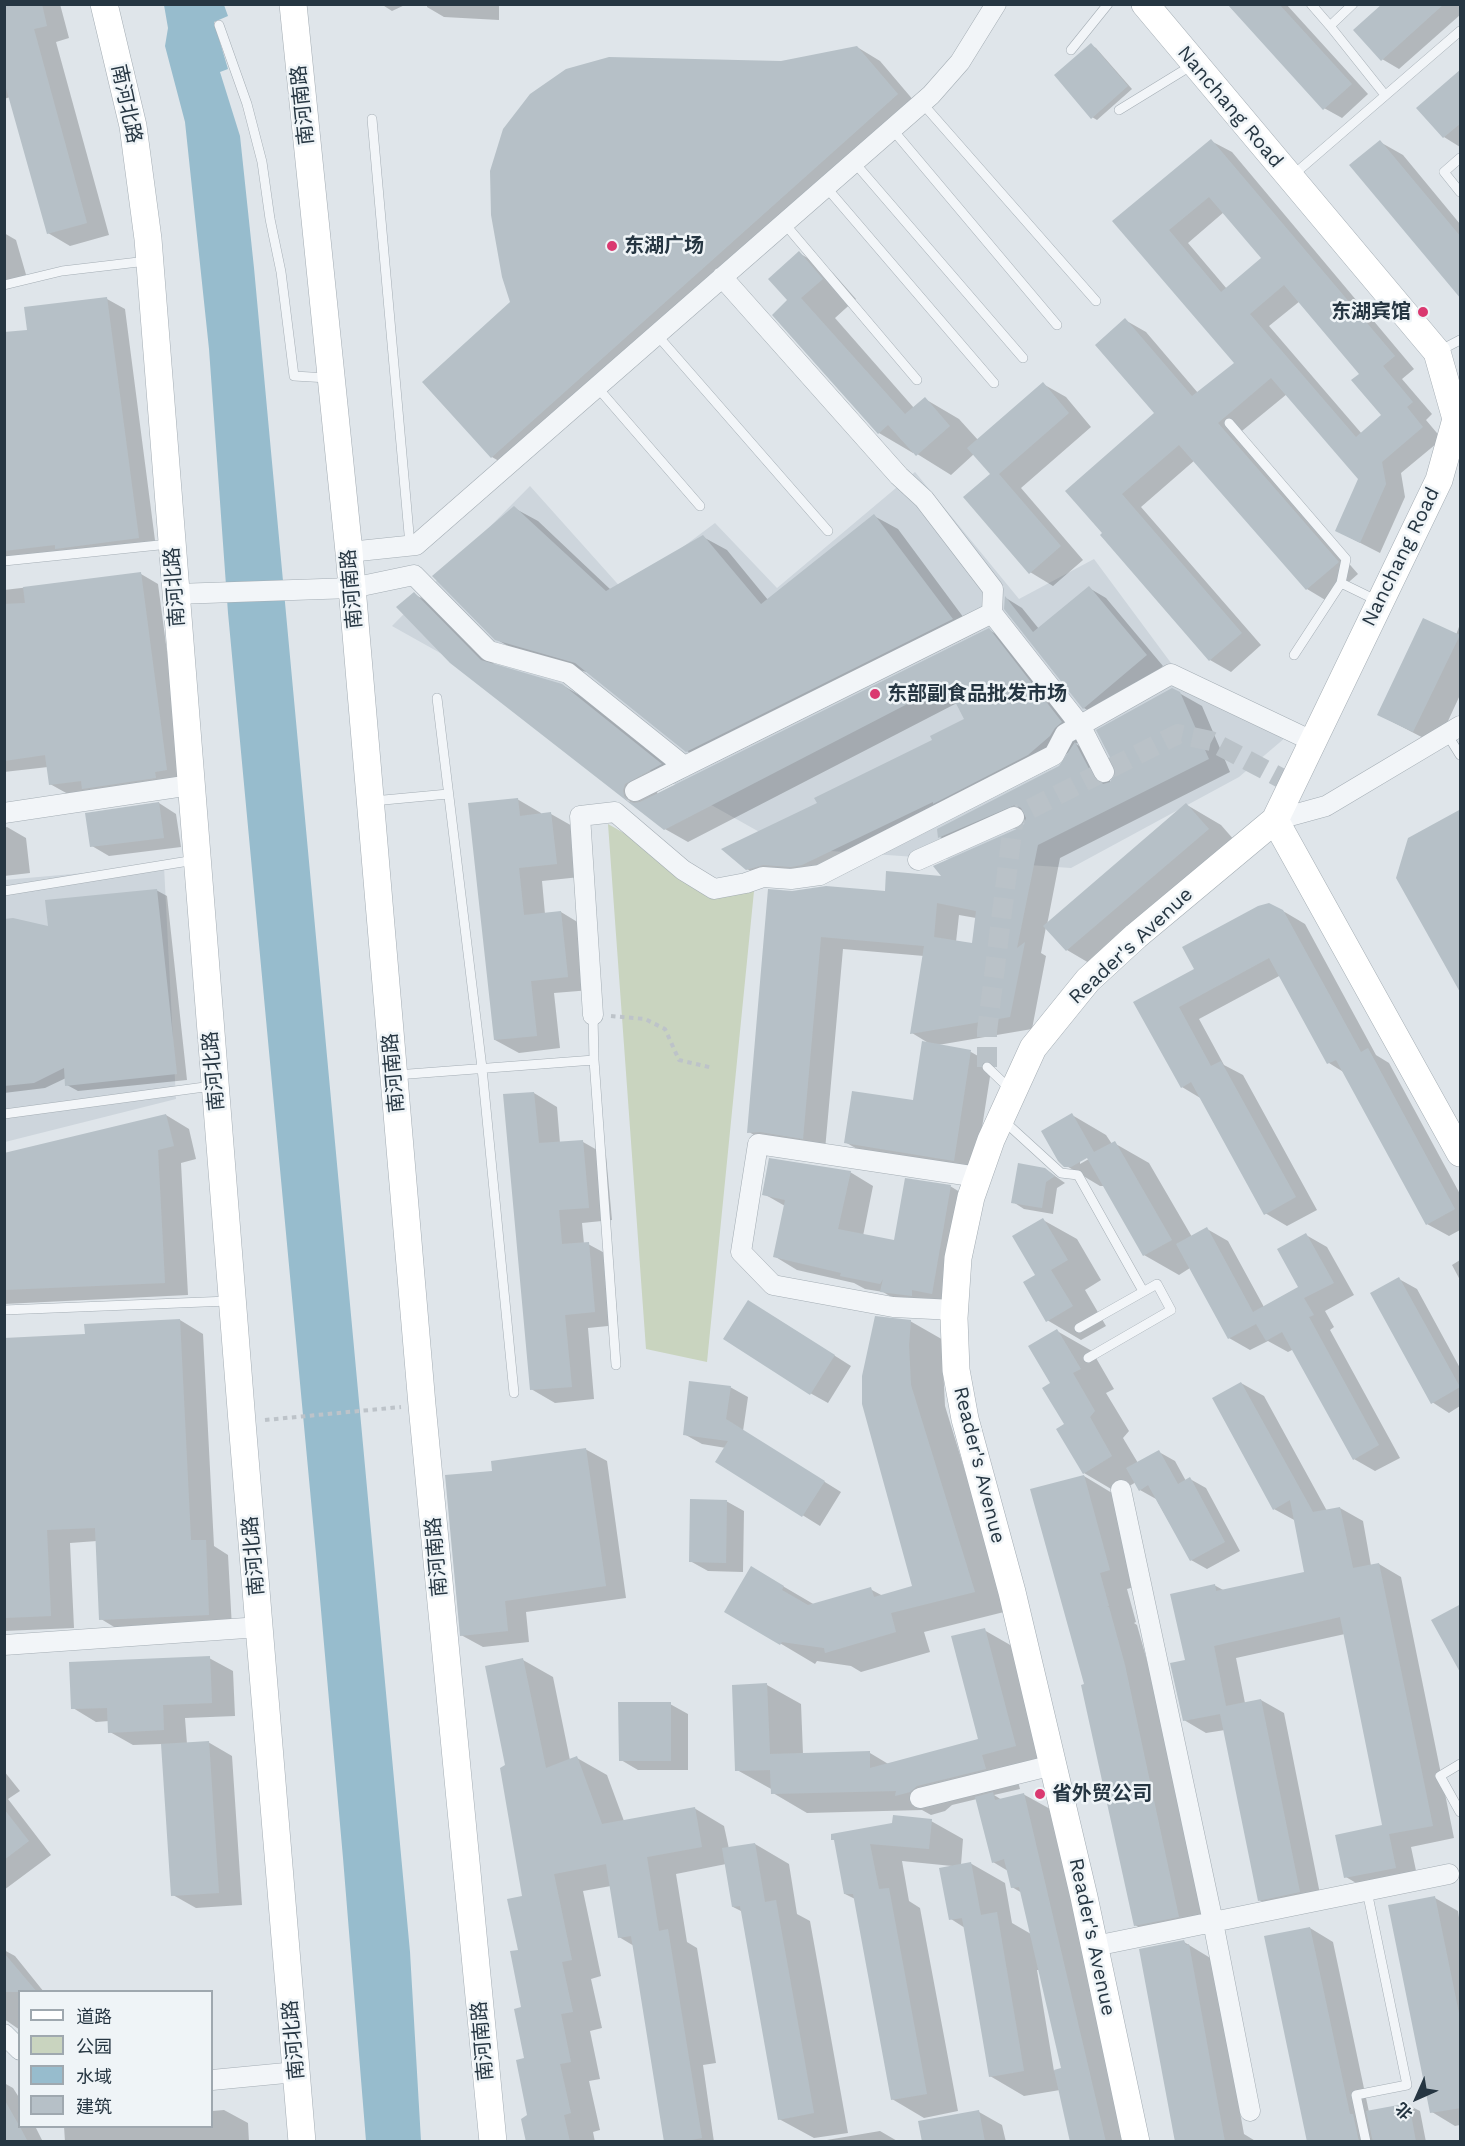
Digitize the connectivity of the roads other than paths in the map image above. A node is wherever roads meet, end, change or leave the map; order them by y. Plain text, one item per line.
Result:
1 (104, 4) edge
2 (293, 4) edge
3 (996, 4) edge
4 (1107, 4) edge
5 (1145, 4) edge
6 (1311, 4) edge
7 (1353, 4) edge
8 (219, 25) dead end
9 (1330, 26) junction
10 (1461, 31) edge
11 (1071, 50) dead end
12 (1194, 64) junction
13 (1385, 95) junction
14 (927, 99) junction
15 (1119, 110) dead end
16 (372, 118) dead end
17 (892, 129) junction
18 (1461, 158) edge
19 (854, 162) junction
20 (1290, 177) junction
21 (826, 187) junction
22 (1461, 192) edge
23 (784, 223) junction
24 (149, 260) junction
25 (722, 277) junction
26 (4, 285) edge
27 (1096, 301) dead end
28 (1057, 325) dead end
29 (657, 335) junction
30 (1449, 346) edge
31 (1023, 358) dead end
32 (331, 378) junction
33 (917, 380) dead end
34 (994, 383) dead end
35 (597, 387) junction
36 (1229, 423) dead end
37 (700, 506) dead end
38 (828, 531) dead end
39 (172, 544) junction
40 (410, 545) junction
41 (349, 552) junction
42 (4, 561) edge
43 (1341, 583) junction
44 (352, 588) junction
45 (176, 594) junction
46 (1380, 602) junction
47 (992, 613) junction
48 (1294, 655) dead end
49 (437, 698) dead end
50 (1080, 725) junction
51 (1454, 730) edge
52 (1312, 741) junction
53 (1461, 755) edge
54 (684, 766) junction
55 (1104, 772) dead end
56 (191, 785) junction
57 (635, 791) dead end
58 (448, 794) junction
59 (370, 801) junction
60 (4, 813) edge
61 (1014, 817) dead end
62 (1275, 820) junction
63 (197, 860) junction
64 (918, 860) dead end
65 (4, 891) edge
66 (593, 1014) joint
67 (594, 1060) junction
68 (987, 1067) dead end
69 (482, 1068) junction
70 (394, 1075) junction
71 (215, 1085) junction
72 (1012, 1092) junction
73 (4, 1114) edge
74 (1000, 1118) junction
75 (1461, 1153) edge
76 (978, 1177) junction
77 (1143, 1292) junction
78 (232, 1300) junction
79 (4, 1310) edge
80 (954, 1310) junction
81 (1078, 1328) dead end
82 (1088, 1358) dead end
83 (616, 1365) dead end
84 (514, 1393) dead end
85 (1121, 1490) dead end
86 (260, 1627) junction
87 (4, 1645) edge
88 (1461, 1764) edge
89 (1053, 1765) junction
90 (920, 1798) dead end
91 (1461, 1812) edge
92 (1449, 1874) dead end
93 (1367, 1889) junction
94 (1214, 1922) junction
95 (1095, 1946) junction
96 (4, 2034) edge
97 (18, 2048) edge
98 (296, 2072) junction
99 (213, 2080) edge
100 (1250, 2111) dead end
101 (302, 2142) edge
102 (493, 2142) edge
103 (1136, 2142) edge
104 (1366, 2142) edge

1 - 24 street, 南河北路
2 - 32 street, 南河南路
3 - 14 street
4 - 11 lane
5 - 12 street, Nanchang Road
6 - 9 lane
7 - 9 lane
8 - 32 lane
9 - 13 lane
10 - 13 lane
12 - 15 lane
12 - 20 street, Nanchang Road
13 - 20 lane
14 - 17 street
14 - 27 lane
16 - 40 lane
17 - 19 street
17 - 28 lane
18 - 22 lane
19 - 21 street
19 - 31 lane
20 - 30 street, Nanchang Road
21 - 23 street
21 - 34 lane
23 - 25 street
23 - 33 lane
24 - 26 lane
24 - 39 street, 南河北路
25 - 29 street
25 - 47 street
29 - 35 street
29 - 38 lane
30 - 46 street, Nanchang Road
32 - 41 street, 南河南路
35 - 37 lane
35 - 40 street
36 - 43 lane
39 - 42 lane
39 - 45 street, 南河北路
40 - 41 street
41 - 44 street, 南河南路
43 - 46 lane
43 - 48 lane
44 - 45 street
44 - 54 street
44 - 59 street, 南河南路
45 - 56 street, 南河北路
46 - 52 street, Nanchang Road
47 - 50 street
47 - 54 street
49 - 58 lane
50 - 52 street
50 - 55 street
50 - 66 street
51 - 53 lane
51 - 62 street
52 - 62 street, Nanchang Road
54 - 57 street
56 - 60 street
56 - 63 street, 南河北路
58 - 59 lane
58 - 69 lane
59 - 70 street, 南河南路
61 - 64 street
62 - 72 street, Reader's Avenue
62 - 75 street
63 - 65 lane
63 - 71 street, 南河北路
66 - 67 lane
67 - 69 lane
67 - 83 lane
68 - 72 lane
69 - 70 lane
69 - 84 lane
70 - 102 street, 南河南路
71 - 73 lane
71 - 78 street, 南河北路
72 - 74 street, Reader's Avenue
74 - 76 street, Reader's Avenue
74 - 77 lane
76 - 80 street, Reader's Avenue
76 - 80 street
77 - 81 lane
77 - 82 lane
78 - 79 lane
78 - 86 street, 南河北路
80 - 89 street, Reader's Avenue
85 - 94 street
86 - 87 street
86 - 98 street, 南河北路
88 - 91 lane
89 - 90 street
89 - 95 street, Reader's Avenue
92 - 93 street
93 - 94 street
93 - 104 lane
94 - 95 street
94 - 100 street
95 - 103 street, Reader's Avenue
96 - 97 street
98 - 99 street
98 - 101 street, 南河北路

